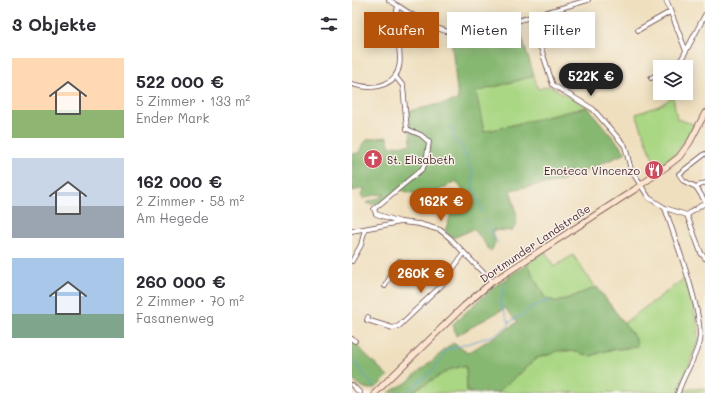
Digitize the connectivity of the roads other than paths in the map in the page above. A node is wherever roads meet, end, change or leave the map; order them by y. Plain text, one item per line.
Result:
1 (389, 0) edge
2 (588, 0) edge
3 (666, 0) edge
4 (398, 7) junction
5 (550, 12) edge
6 (670, 12) junction
7 (705, 15) edge
8 (529, 19) edge
9 (638, 30) dead end
10 (541, 48) edge
11 (686, 51) junction
12 (682, 60) edge
13 (395, 76) junction
14 (352, 84) edge
15 (705, 112) edge
16 (705, 154) edge
17 (705, 183) edge
18 (641, 185) junction
19 (696, 187) junction
20 (705, 202) edge
21 (665, 208) junction
22 (687, 216) junction
23 (401, 222) junction
24 (365, 229) junction
25 (352, 231) edge
26 (464, 253) junction
27 (705, 258) edge
28 (352, 261) edge
29 (451, 273) junction
30 (492, 282) junction
31 (385, 286) dead end
32 (368, 317) dead end
33 (352, 385) edge
34 (360, 393) edge
35 (375, 393) edge
36 (678, 393) edge

1 - 4 street
2 - 5 street
3 - 6 street
4 - 8 street
4 - 13 street
6 - 9 street
6 - 11 street
7 - 11 street
10 - 18 street
11 - 12 street
13 - 14 street
13 - 23 street
15 - 18 main road, Dortmunder Landstraße
16 - 19 street
17 - 19 street
18 - 21 street
18 - 30 main road, Dortmunder Landstraße
19 - 20 street
20 - 22 street
21 - 22 street
21 - 36 street
22 - 27 street
23 - 24 street
23 - 26 street
24 - 25 street
24 - 28 street
26 - 29 street
26 - 30 street
29 - 31 street
29 - 32 street
30 - 35 main road, Dortmunder Landstraße
33 - 34 street

